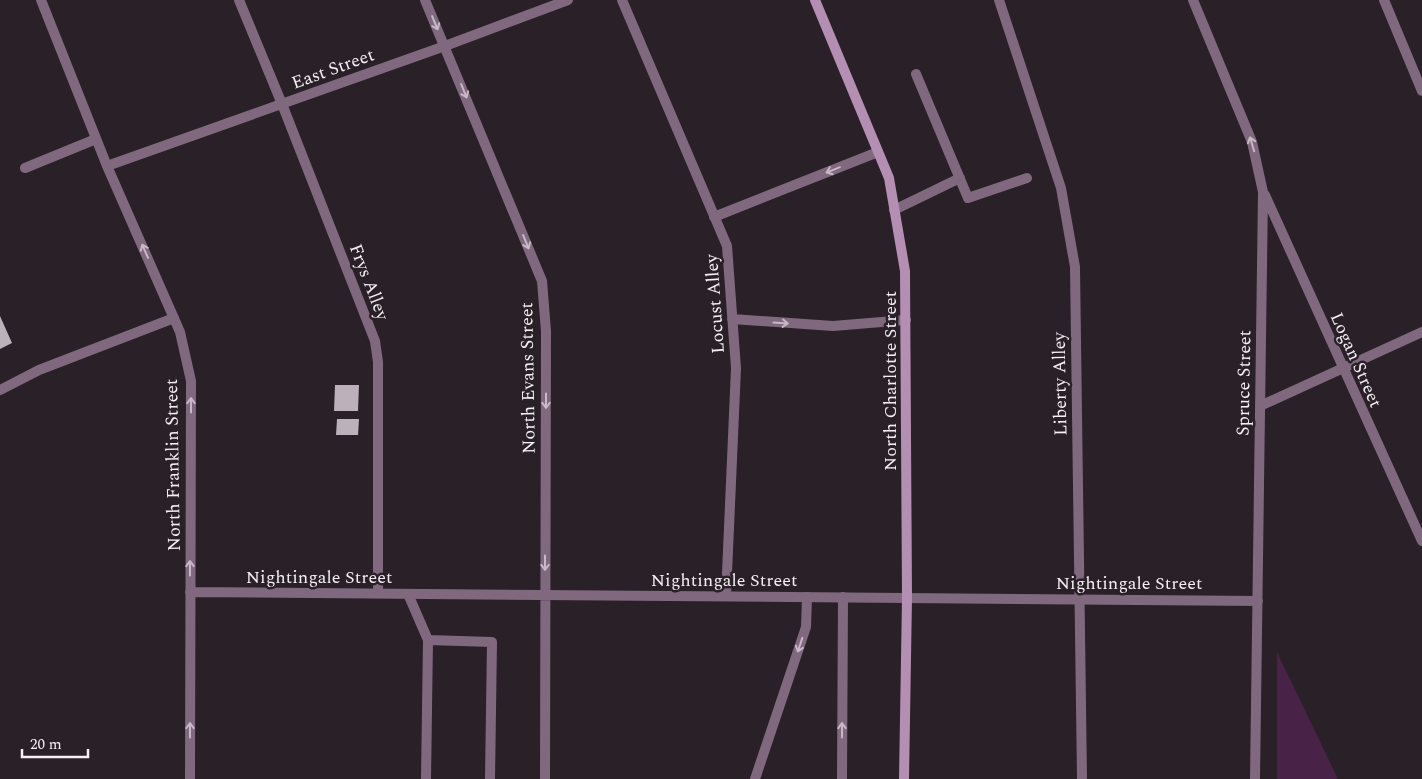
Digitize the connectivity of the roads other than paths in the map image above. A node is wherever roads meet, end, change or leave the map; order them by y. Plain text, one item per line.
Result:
1 (41, 0) edge
2 (239, 0) edge
3 (425, 0) edge
4 (568, 0) edge
5 (622, 0) edge
6 (815, 0) edge
7 (999, 0) edge
8 (1193, 0) edge
9 (1384, 0) edge
10 (445, 46) junction
11 (916, 74) dead end
12 (1422, 91) edge
13 (282, 104) junction
14 (96, 139) junction
15 (878, 152) junction
16 (107, 166) junction
17 (26, 168) dead end
18 (960, 178) junction
19 (1027, 178) dead end
20 (1263, 192) junction
21 (894, 210) junction
22 (714, 217) junction
23 (174, 318) junction
24 (732, 319) junction
25 (906, 320) junction
26 (1422, 332) edge
27 (1341, 368) junction
28 (0, 390) edge
29 (1260, 406) junction
30 (1422, 541) edge
31 (190, 592) junction
32 (378, 593) junction
33 (408, 594) junction
34 (545, 595) junction
35 (726, 596) junction
36 (807, 597) junction
37 (843, 597) junction
38 (907, 598) junction
39 (1078, 599) junction
40 (1258, 601) junction
41 (428, 640) junction
42 (190, 779) edge
43 (426, 779) edge
44 (490, 779) edge
45 (544, 779) edge
46 (755, 779) edge
47 (842, 779) edge
48 (904, 779) edge
49 (1082, 779) edge
50 (1255, 779) edge

1 - 14 street, North Franklin Street
2 - 13 street, Frys Alley
3 -> 10 street, North Evans Street
4 - 10 street, East Street
5 - 22 street, Locust Alley
6 - 15 main road, North Charlotte Street
7 - 39 street, Liberty Alley
20 -> 8 street, Spruce Street
9 - 12 street
10 - 13 street, East Street
10 -> 34 street, North Evans Street
11 - 18 street
13 - 16 street, East Street
13 - 32 street, Frys Alley
14 - 16 street, North Franklin Street
14 - 17 street
15 - 21 main road, North Charlotte Street
15 -> 22 street
23 -> 16 street, North Franklin Street
18 - 19 street
18 - 21 street
20 - 27 street, Logan Street
20 - 29 street, Spruce Street
21 - 25 main road, North Charlotte Street
22 - 24 street, Locust Alley
23 - 28 street
31 -> 23 street, North Franklin Street
24 -> 25 street
24 - 35 street, Locust Alley
25 - 38 main road, North Charlotte Street
26 - 27 street
27 - 29 street
27 - 30 street, Logan Street
29 - 40 street, Spruce Street
31 - 32 street, Nightingale Street
42 -> 31 street, North Franklin Street
32 - 33 street, Nightingale Street
33 - 34 street, Nightingale Street
33 - 41 street
34 - 35 street, Nightingale Street
34 - 45 street, North Evans Street
35 - 36 street, Nightingale Street
36 - 37 street, Nightingale Street
36 -> 46 street
37 - 38 street, Nightingale Street
47 -> 37 street
38 - 39 street, Nightingale Street
38 - 48 main road, North Charlotte Street
39 - 40 street, Nightingale Street
39 - 49 street, Liberty Alley
40 - 50 street, Spruce Street
41 - 43 street
41 - 44 street

